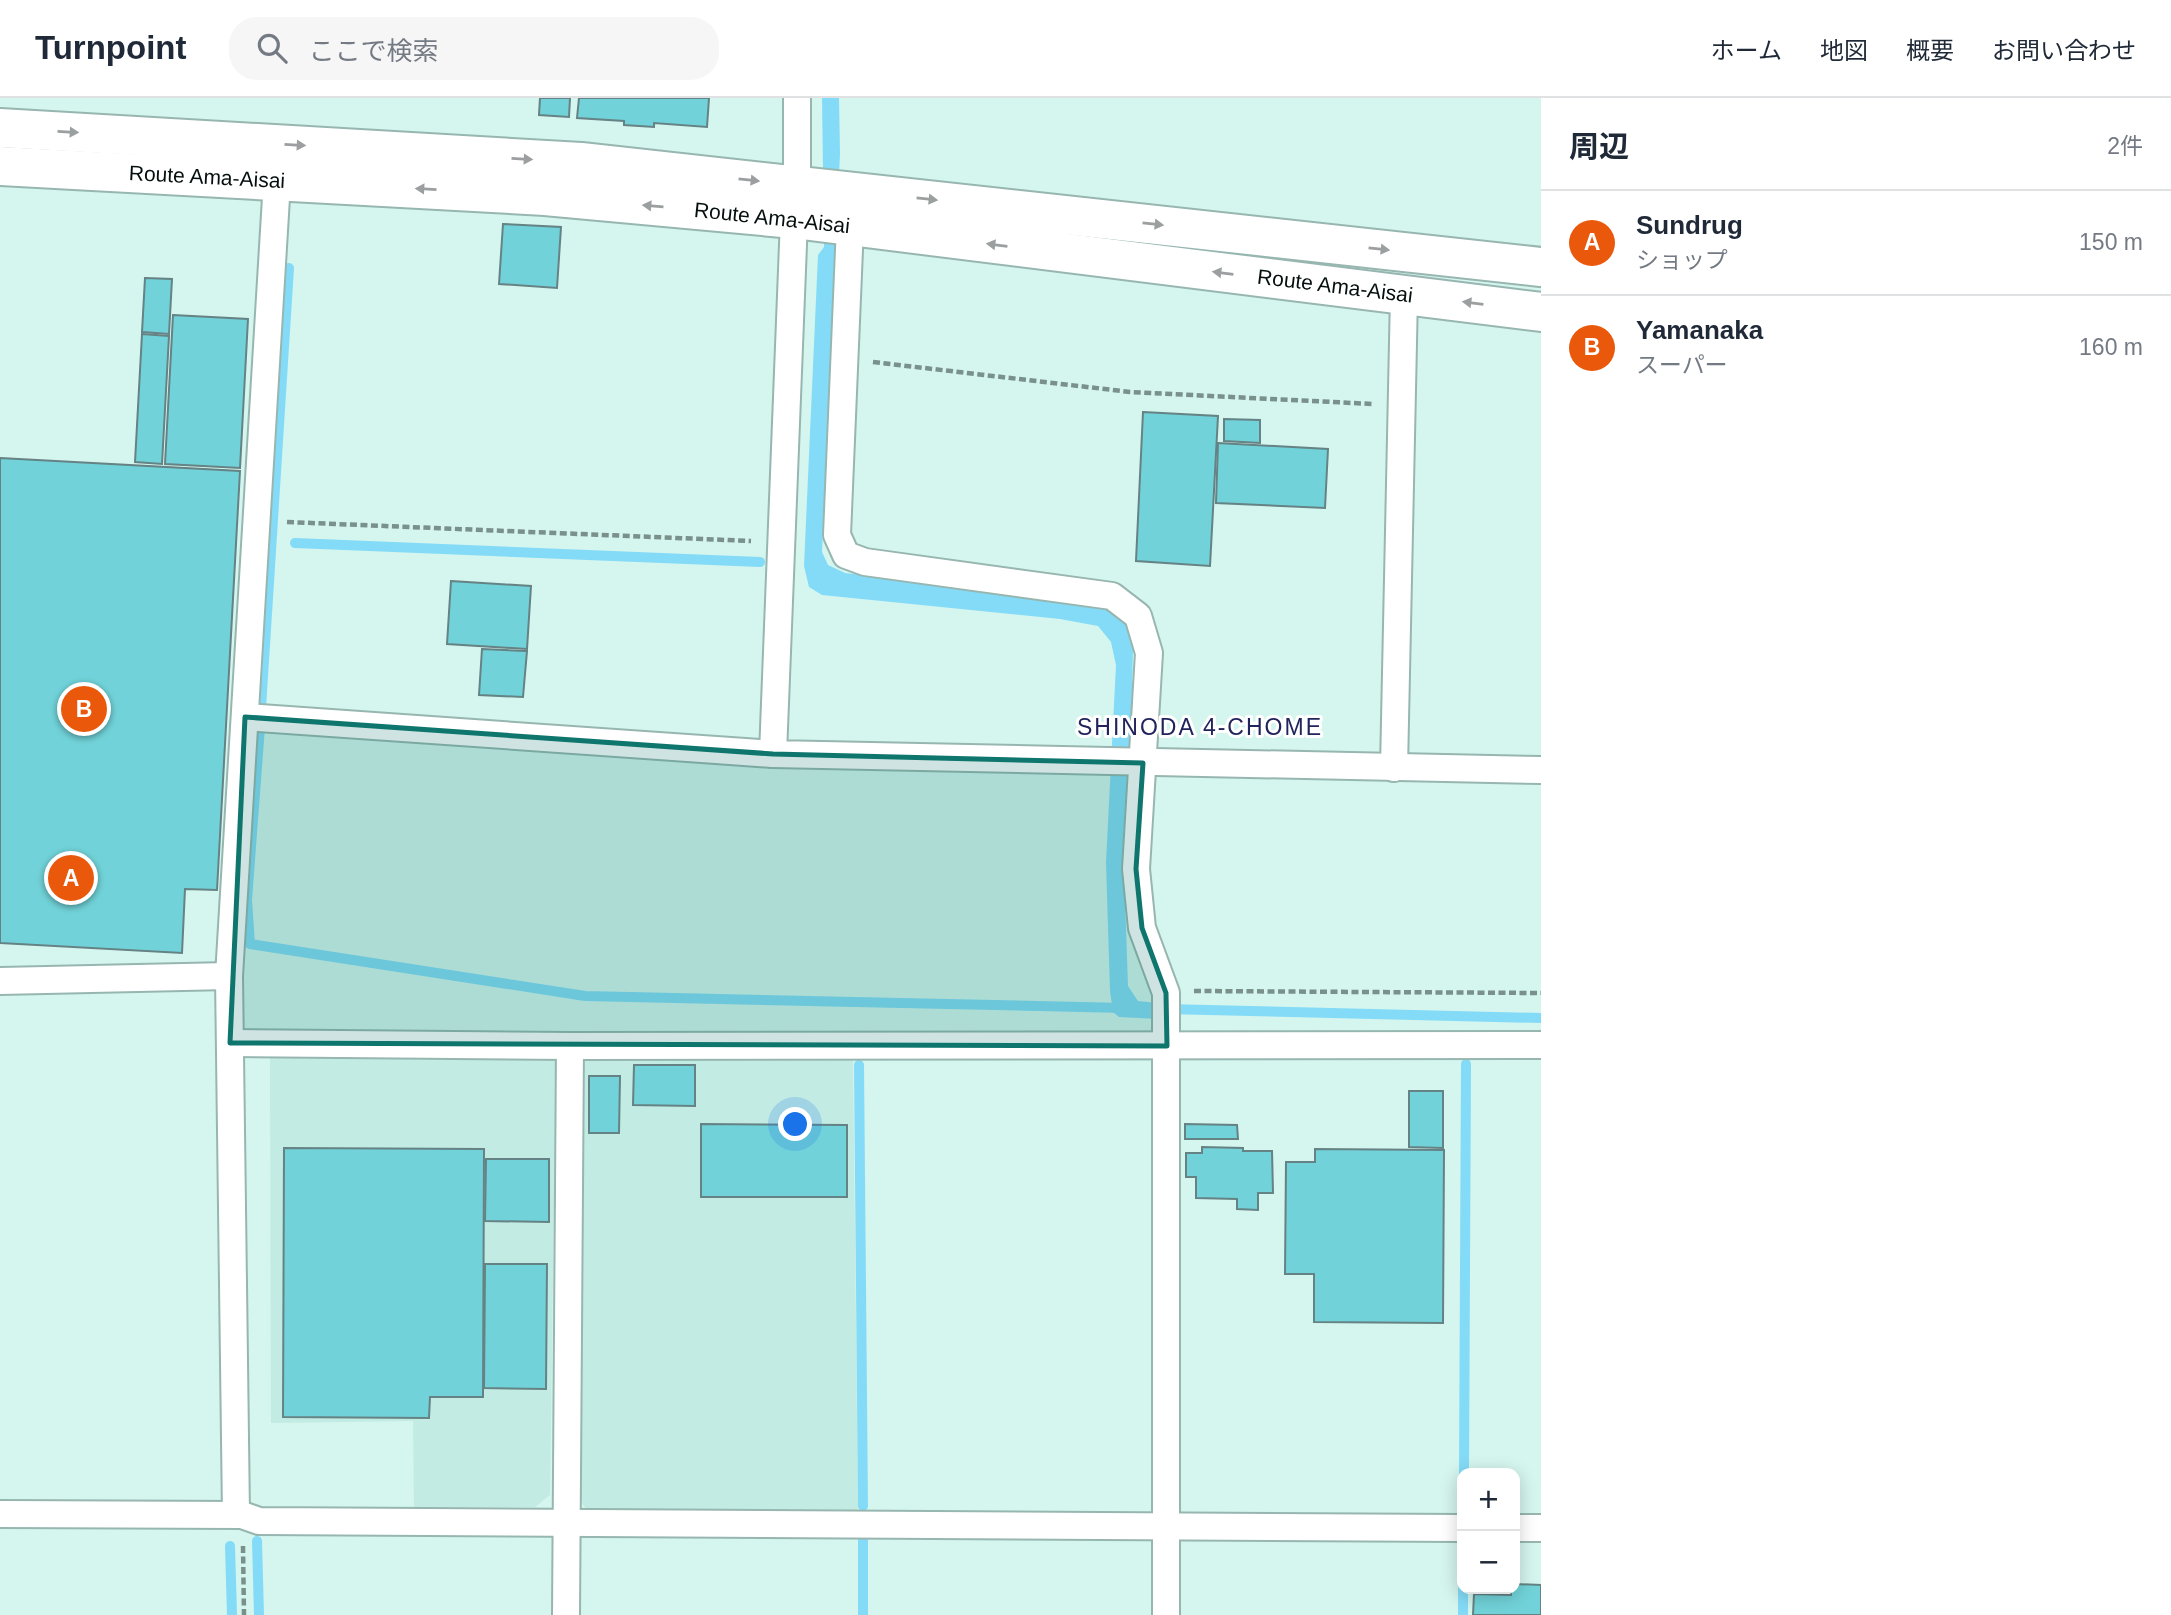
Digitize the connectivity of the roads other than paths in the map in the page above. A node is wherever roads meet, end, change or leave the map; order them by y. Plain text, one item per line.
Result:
1 (797, 98) edge
2 (0, 128) edge
3 (0, 166) edge
4 (277, 181) junction
5 (796, 202) junction
6 (850, 214) junction
7 (1541, 267) edge
8 (1404, 295) junction
9 (1541, 312) edge
10 (245, 717) junction
11 (773, 754) junction
12 (1138, 763) junction
13 (1394, 768) junction
14 (1541, 770) edge
15 (229, 976) junction
16 (0, 981) edge
17 (1167, 1037) junction
18 (230, 1043) junction
19 (1541, 1045) edge
20 (570, 1046) junction
21 (0, 1514) edge
22 (239, 1515) junction
23 (566, 1523) junction
24 (1166, 1526) junction
25 (1457, 1528) edge
26 (1520, 1528) edge
27 (1541, 1528) edge
28 (566, 1615) edge
29 (1166, 1615) edge

1 - 5 street
2 -> 5 main road, Route Ama-Aisai
3 - 4 main road, Route Ama-Aisai
5 -> 4 main road, Route Ama-Aisai
4 - 10 street
5 - 6 main road, Route Ama-Aisai
5 - 11 street
6 -> 7 main road, Route Ama-Aisai
8 -> 6 main road, Route Ama-Aisai
6 - 12 street
9 -> 8 main road, Route Ama-Aisai
8 - 13 street
10 - 11 street
10 - 15 street
11 - 12 street
12 - 13 street
12 - 17 street
13 - 14 street
15 - 16 street
15 - 18 street
17 - 19 street
17 - 20 street
17 - 24 street
18 - 20 street
18 - 22 street
20 - 23 street
21 - 22 street
22 - 23 street
23 - 24 street
23 - 28 street
24 - 25 street
24 - 29 street
26 - 27 street

